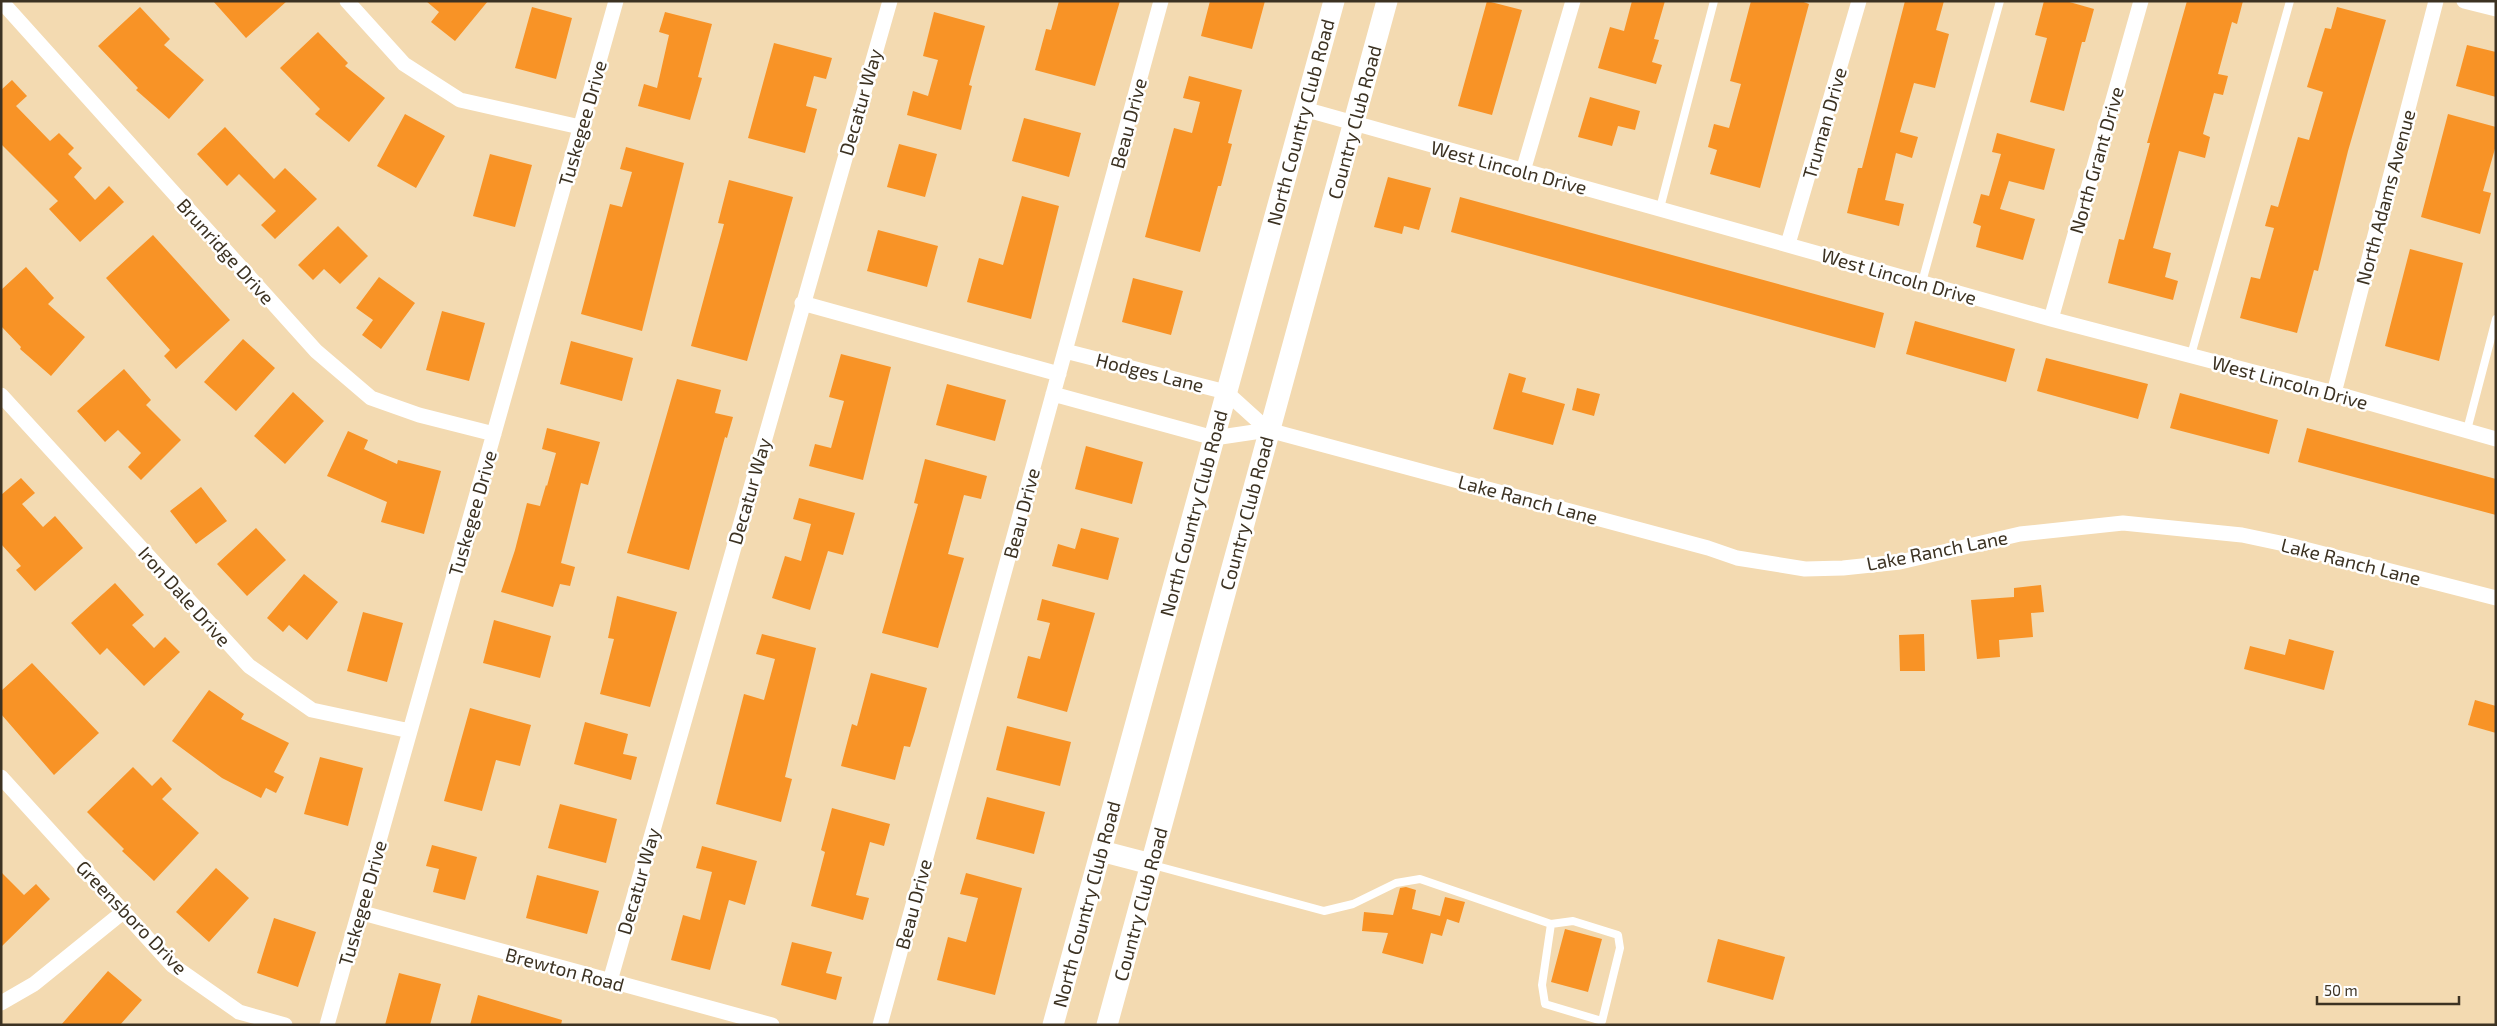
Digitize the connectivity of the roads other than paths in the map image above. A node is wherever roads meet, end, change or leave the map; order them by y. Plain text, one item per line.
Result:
1 (1, 1) edge
2 (347, 1) edge
3 (616, 1) edge
4 (890, 1) edge
5 (1161, 1) edge
6 (1334, 1) edge
7 (1387, 1) edge
8 (1573, 1) edge
9 (1714, 1) edge
10 (1859, 1) edge
11 (2000, 1) edge
12 (2141, 1) edge
13 (2290, 1) edge
14 (2436, 1) edge
15 (2464, 1) edge
16 (2496, 9) edge
17 (1304, 109) junction
18 (1354, 124) junction
19 (580, 127) junction
20 (1522, 171) junction
21 (1660, 208) junction
22 (1788, 244) junction
23 (1922, 282) junction
24 (802, 302) junction
25 (2496, 318) edge
26 (2052, 319) junction
27 (1065, 351) junction
28 (2191, 355) junction
29 (1059, 374) junction
30 (1226, 392) junction
31 (2334, 392) junction
32 (1053, 394) junction
33 (1, 395) edge
34 (1268, 430) junction
35 (2466, 430) junction
36 (494, 434) junction
37 (1214, 438) junction
38 (2496, 439) edge
39 (2496, 598) edge
40 (410, 731) junction
41 (1, 777) edge
42 (1101, 850) junction
43 (1151, 864) junction
44 (123, 912) junction
45 (359, 912) junction
46 (1551, 924) junction
47 (610, 981) junction
48 (1, 1004) edge
49 (285, 1025) edge
50 (327, 1025) edge
51 (772, 1025) edge
52 (880, 1025) edge
53 (1053, 1025) edge
54 (1106, 1025) edge

1 - 36 street, Brunridge Drive
2 - 19 street
3 - 19 street, Tuskegee Drive
4 - 24 street, Decatur Way
5 - 27 street, Beau Drive
6 - 17 main road, North Country Club Road
7 - 18 main road, Country Club Road
8 - 20 street
9 - 21 lane
10 - 22 street, Truman Drive
11 - 23 lane
12 - 26 street, North Grant Drive
13 - 28 lane
14 - 31 street, North Adams Avenue
15 - 16 street
17 - 18 street, West Lincoln Drive
17 - 30 main road, North Country Club Road
18 - 20 street, West Lincoln Drive
18 - 34 main road, Country Club Road
19 - 36 street, Tuskegee Drive
20 - 21 street, West Lincoln Drive
21 - 22 street, West Lincoln Drive
22 - 23 street, West Lincoln Drive
23 - 26 street, West Lincoln Drive
24 - 29 street
24 - 47 street, Decatur Way
25 - 35 lane
26 - 28 street, West Lincoln Drive
27 - 29 street, Beau Drive
27 - 30 street, Hodges Lane
28 - 31 street, West Lincoln Drive
29 - 32 street, Beau Drive
30 - 34 street, Hodges Lane
30 - 37 main road, North Country Club Road
31 - 35 street, West Lincoln Drive
32 - 37 street
32 - 52 street, Beau Drive
33 - 40 street, Iron Dale Drive
34 - 37 street
34 - 39 street, Lake Ranch Lane
34 - 43 main road, Country Club Road
35 - 38 street, West Lincoln Drive
36 - 40 street, Tuskegee Drive
37 - 42 main road, North Country Club Road
40 - 45 street, Tuskegee Drive
41 - 44 street, Greensboro Drive
42 - 43 main road
42 - 53 main road, North Country Club Road
43 - 46 lane
43 - 54 main road, Country Club Road
44 - 48 street
44 - 49 street, Greensboro Drive
45 - 47 street, Brewton Road
45 - 50 street, Tuskegee Drive
46 - 46 lane
47 - 51 street, Brewton Road

